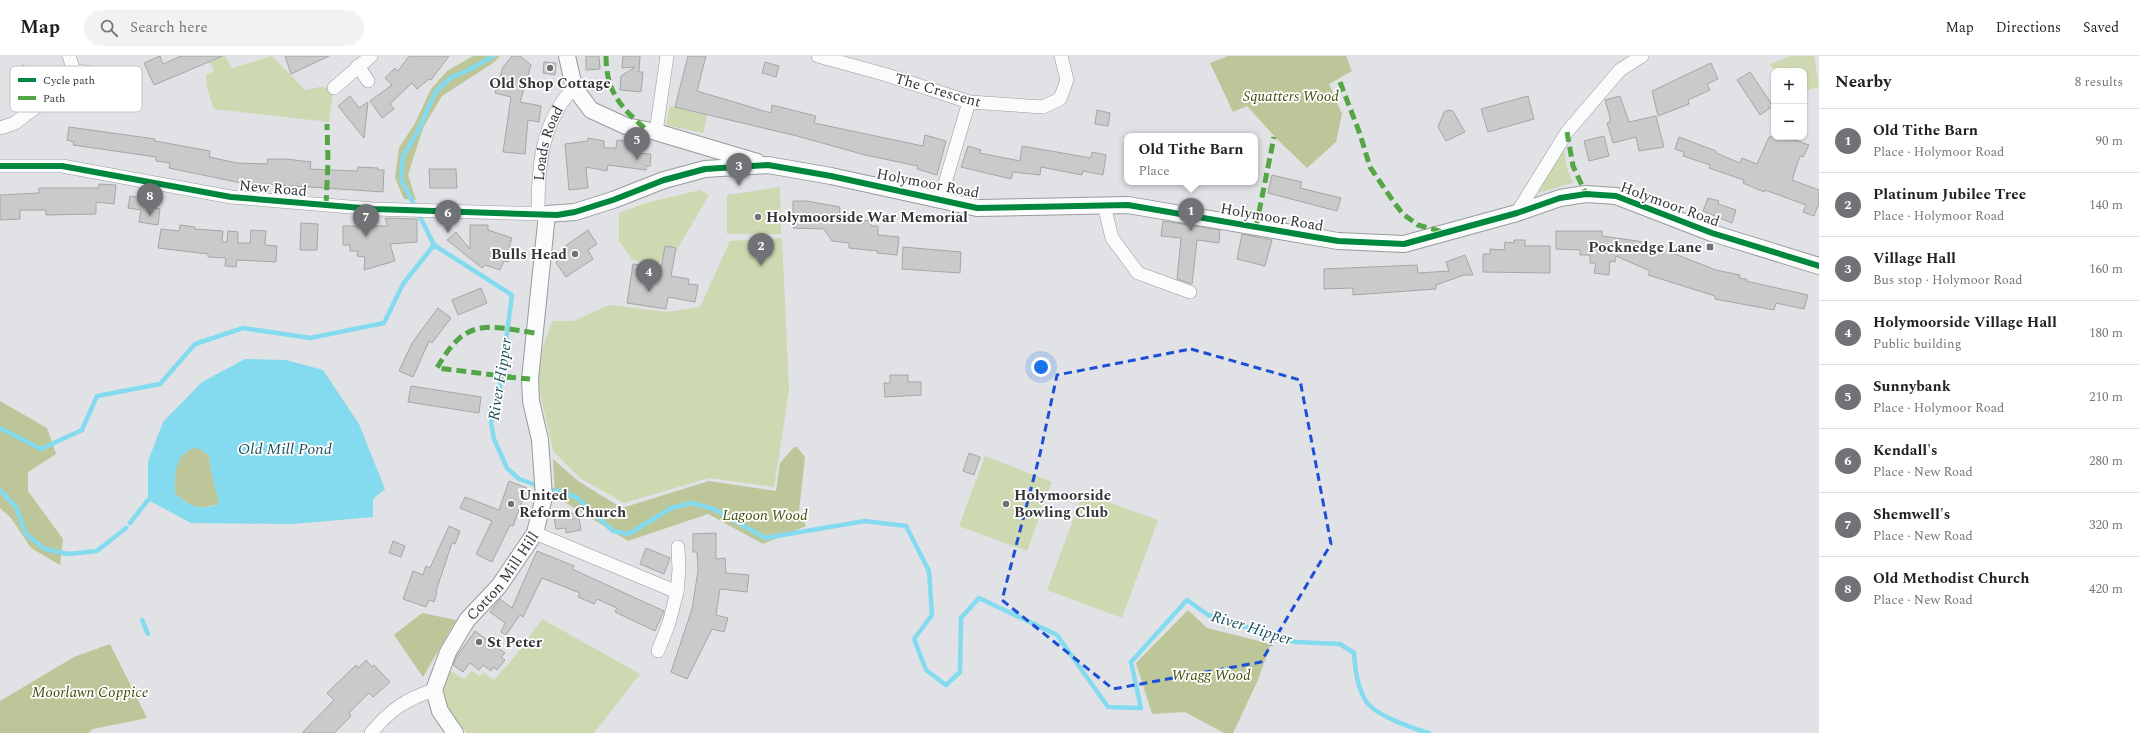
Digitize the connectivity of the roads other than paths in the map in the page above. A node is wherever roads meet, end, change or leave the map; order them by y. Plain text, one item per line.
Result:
1 (69, 56) edge
2 (371, 56) edge
3 (567, 56) edge
4 (667, 56) edge
5 (818, 56) edge
6 (1061, 56) edge
7 (1642, 56) edge
8 (72, 66) edge
9 (358, 66) junction
10 (368, 81) dead end
11 (574, 87) junction
12 (334, 88) dead end
13 (969, 102) junction
14 (29, 112) edge
15 (0, 128) edge
16 (656, 132) junction
17 (768, 165) junction
18 (0, 166) edge
19 (940, 200) junction
20 (1104, 206) junction
21 (1516, 213) junction
22 (542, 214) junction
23 (1819, 266) edge
24 (1190, 292) dead end
25 (535, 533) junction
26 (678, 547) dead end
27 (677, 592) junction
28 (658, 651) dead end
29 (434, 690) junction
30 (371, 733) edge
31 (455, 733) edge

1 - 8 street
2 - 9 street
3 - 11 street
4 - 16 street
5 - 13 street, The Crescent
6 - 13 street, The Crescent
7 - 21 street
9 - 10 street
9 - 12 street
11 - 16 street
11 - 22 street, Loads Road
13 - 19 street
14 - 15 street
16 - 17 street
17 - 19 street, Holymoor Road
17 - 22 street, Holymoor Road
18 - 22 street, New Road
19 - 20 street, Holymoor Road
20 - 21 street, Holymoor Road
20 - 24 street
21 - 23 street, Holymoor Road
22 - 25 street, Cotton Mill Hill
25 - 27 street
25 - 29 street, Cotton Mill Hill
26 - 27 street
27 - 28 street
29 - 30 street
29 - 31 street

